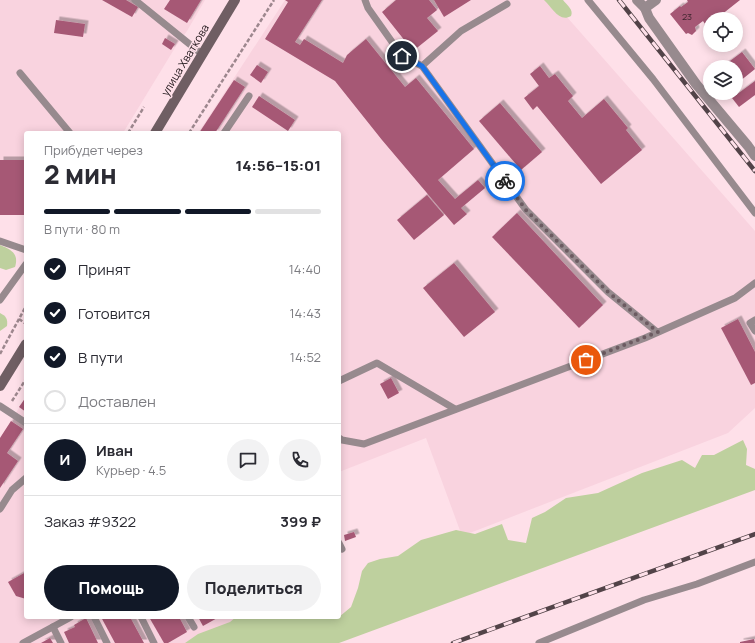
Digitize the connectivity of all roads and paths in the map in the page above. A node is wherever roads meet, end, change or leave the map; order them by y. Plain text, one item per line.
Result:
1 (135, 0) edge
2 (235, 0) edge
3 (274, 0) edge
4 (365, 0) edge
5 (588, 0) edge
6 (636, 0) edge
7 (656, 0) edge
8 (506, 4) dead end
9 (645, 8) junction
10 (203, 55) junction
11 (422, 66) junction
12 (20, 73) dead end
13 (249, 96) dead end
14 (144, 107) dead end
15 (68, 131) edge
16 (129, 131) edge
17 (157, 131) edge
18 (190, 131) edge
19 (225, 131) edge
20 (752, 143) edge
21 (755, 156) edge
22 (755, 213) edge
23 (0, 241) edge
24 (24, 249) edge
25 (24, 266) edge
26 (755, 283) edge
27 (2, 293) edge
28 (0, 300) edge
29 (24, 310) edge
30 (19, 319) junction
31 (755, 320) edge
32 (24, 323) edge
33 (755, 331) edge
34 (658, 332) junction
35 (24, 347) edge
36 (0, 354) edge
37 (341, 380) edge
38 (24, 382) edge
39 (0, 386) edge
40 (3, 408) edge
41 (455, 409) junction
42 (24, 422) edge
43 (341, 439) edge
44 (24, 480) edge
45 (0, 509) edge
46 (755, 562) edge
47 (67, 619) edge
48 (95, 619) edge
49 (142, 619) edge
50 (189, 619) edge
51 (53, 627) junction
52 (194, 627) dead end
53 (23, 643) edge
54 (61, 643) edge
55 (107, 643) edge
56 (154, 643) edge
57 (539, 643) edge

1 - 10 lane
2 - 10 main road, улица Хваткова
3 - 18 path
4 - 11 lane
5 - 22 lane
6 - 9 street
7 - 9 street
8 - 11 lane
9 - 20 street
10 - 17 main road, улица Хваткова
11 - 34 lane
12 - 15 lane
13 - 19 lane
14 - 16 path
20 - 21 street
23 - 24 lane
25 - 27 lane
26 - 34 lane
27 - 28 lane
29 - 30 path
30 - 32 path
30 - 36 path
31 - 33 lane
34 - 41 lane
35 - 39 main road
37 - 41 lane
38 - 40 path
40 - 42 lane
41 - 43 lane
44 - 45 lane
46 - 57 lane
47 - 51 lane
48 - 55 lane
49 - 56 lane
50 - 52 lane
51 - 53 lane
51 - 54 lane

